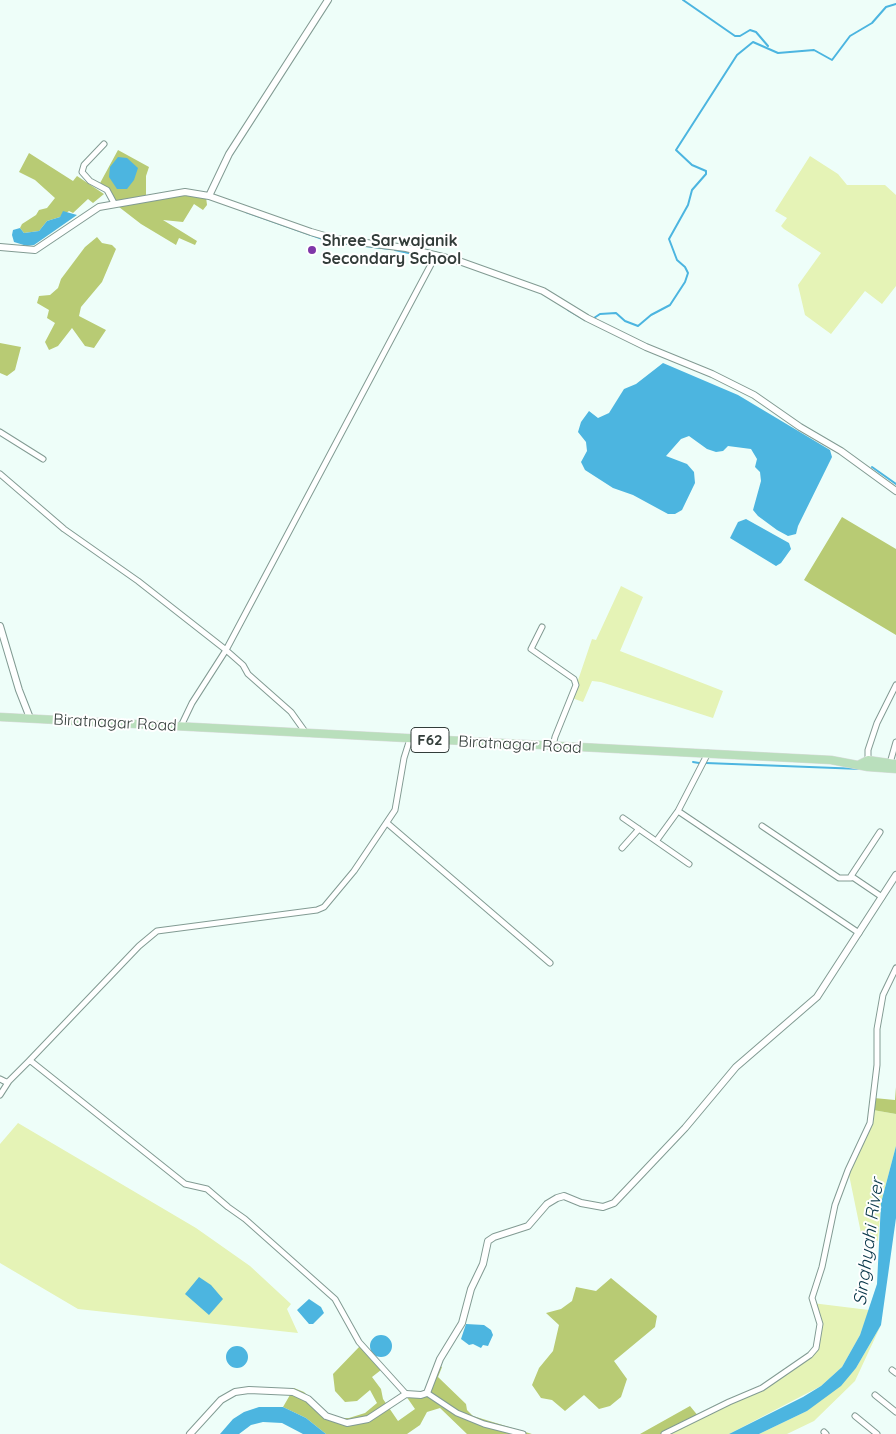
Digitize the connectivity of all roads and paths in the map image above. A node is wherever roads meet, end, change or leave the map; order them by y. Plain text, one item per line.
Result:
1 (328, 0) edge
2 (104, 144) dead end
3 (209, 196) junction
4 (114, 203) junction
5 (0, 246) edge
6 (436, 255) junction
7 (0, 432) edge
8 (43, 459) dead end
9 (0, 474) edge
10 (896, 491) edge
11 (0, 626) edge
12 (542, 627) dead end
13 (226, 650) junction
14 (896, 685) edge
15 (0, 717) edge
16 (30, 718) junction
17 (181, 726) junction
18 (306, 734) junction
19 (410, 739) junction
20 (896, 742) edge
21 (553, 746) junction
22 (708, 753) junction
23 (868, 764) junction
24 (894, 765) edge
25 (678, 811) junction
26 (624, 818) dead end
27 (387, 824) junction
28 (762, 826) dead end
29 (639, 829) junction
30 (880, 832) dead end
31 (657, 840) junction
32 (622, 848) dead end
33 (689, 864) dead end
34 (896, 875) edge
35 (851, 878) junction
36 (882, 897) junction
37 (859, 933) junction
38 (550, 963) dead end
39 (896, 968) edge
40 (28, 1061) junction
41 (0, 1079) edge
42 (9, 1081) junction
43 (0, 1095) edge
44 (427, 1392) junction
45 (406, 1394) junction
46 (875, 1395) dead end
47 (896, 1412) edge
48 (855, 1416) dead end
49 (190, 1434) edge
50 (523, 1434) edge
51 (664, 1434) edge
52 (877, 1434) edge

1 - 3 street
2 - 4 street
3 - 4 street
3 - 6 street
4 - 5 street
6 - 10 street
6 - 13 street
7 - 8 street
9 - 13 street
11 - 16 street
12 - 21 street
13 - 17 street
13 - 18 street
14 - 23 street
15 - 16 main road, Biratnagar Road / F62
16 - 17 main road, Biratnagar Road / F62
17 - 18 main road, Biratnagar Road / F62
18 - 19 main road, Biratnagar Road / F62
19 - 21 main road, Biratnagar Road / F62
19 - 27 street
20 - 24 street
21 - 22 main road, Biratnagar Road / F62
22 - 23 main road, Biratnagar Road / F62
22 - 25 street
23 - 24 main road
25 - 31 street
25 - 37 street
26 - 29 street
27 - 38 street
27 - 40 street
28 - 35 street
29 - 31 street
29 - 32 street
30 - 35 street
31 - 33 street
34 - 36 street
35 - 36 street
36 - 37 street
37 - 44 street
39 - 51 street
40 - 42 street
40 - 45 street
41 - 42 street
42 - 43 street
44 - 45 street
44 - 50 street
45 - 49 street
46 - 47 street
48 - 52 street

